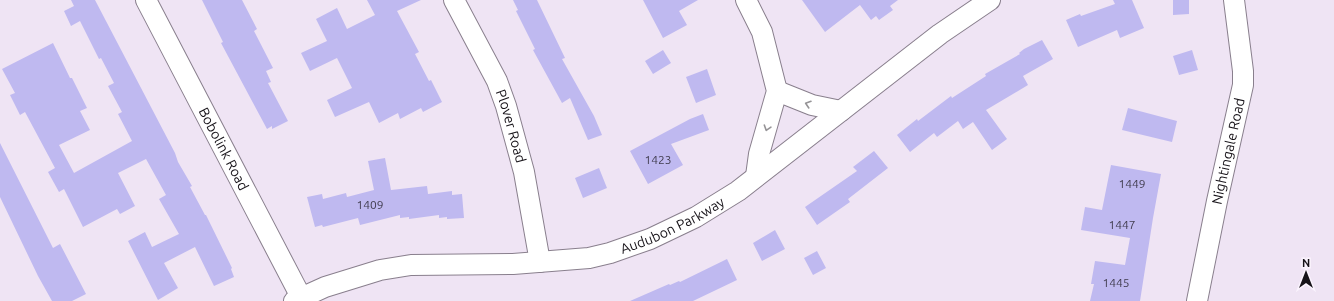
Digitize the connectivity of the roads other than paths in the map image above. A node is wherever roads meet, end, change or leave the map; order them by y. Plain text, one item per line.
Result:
1 (146, 0) edge
2 (454, 0) edge
3 (746, 0) edge
4 (990, 0) edge
5 (1234, 0) edge
6 (777, 91) junction
7 (841, 111) junction
8 (756, 176) junction
9 (540, 262) junction
10 (298, 299) edge
11 (1198, 301) edge

1 - 10 street, Bobolink Road
2 - 9 street, Plover Road
3 - 6 street
4 - 7 street, Audubon Parkway
5 - 11 street, Nightingale Road
7 -> 6 street
6 -> 8 street
7 - 8 street, Audubon Parkway
8 - 9 street, Audubon Parkway
9 - 10 street, Audubon Parkway

